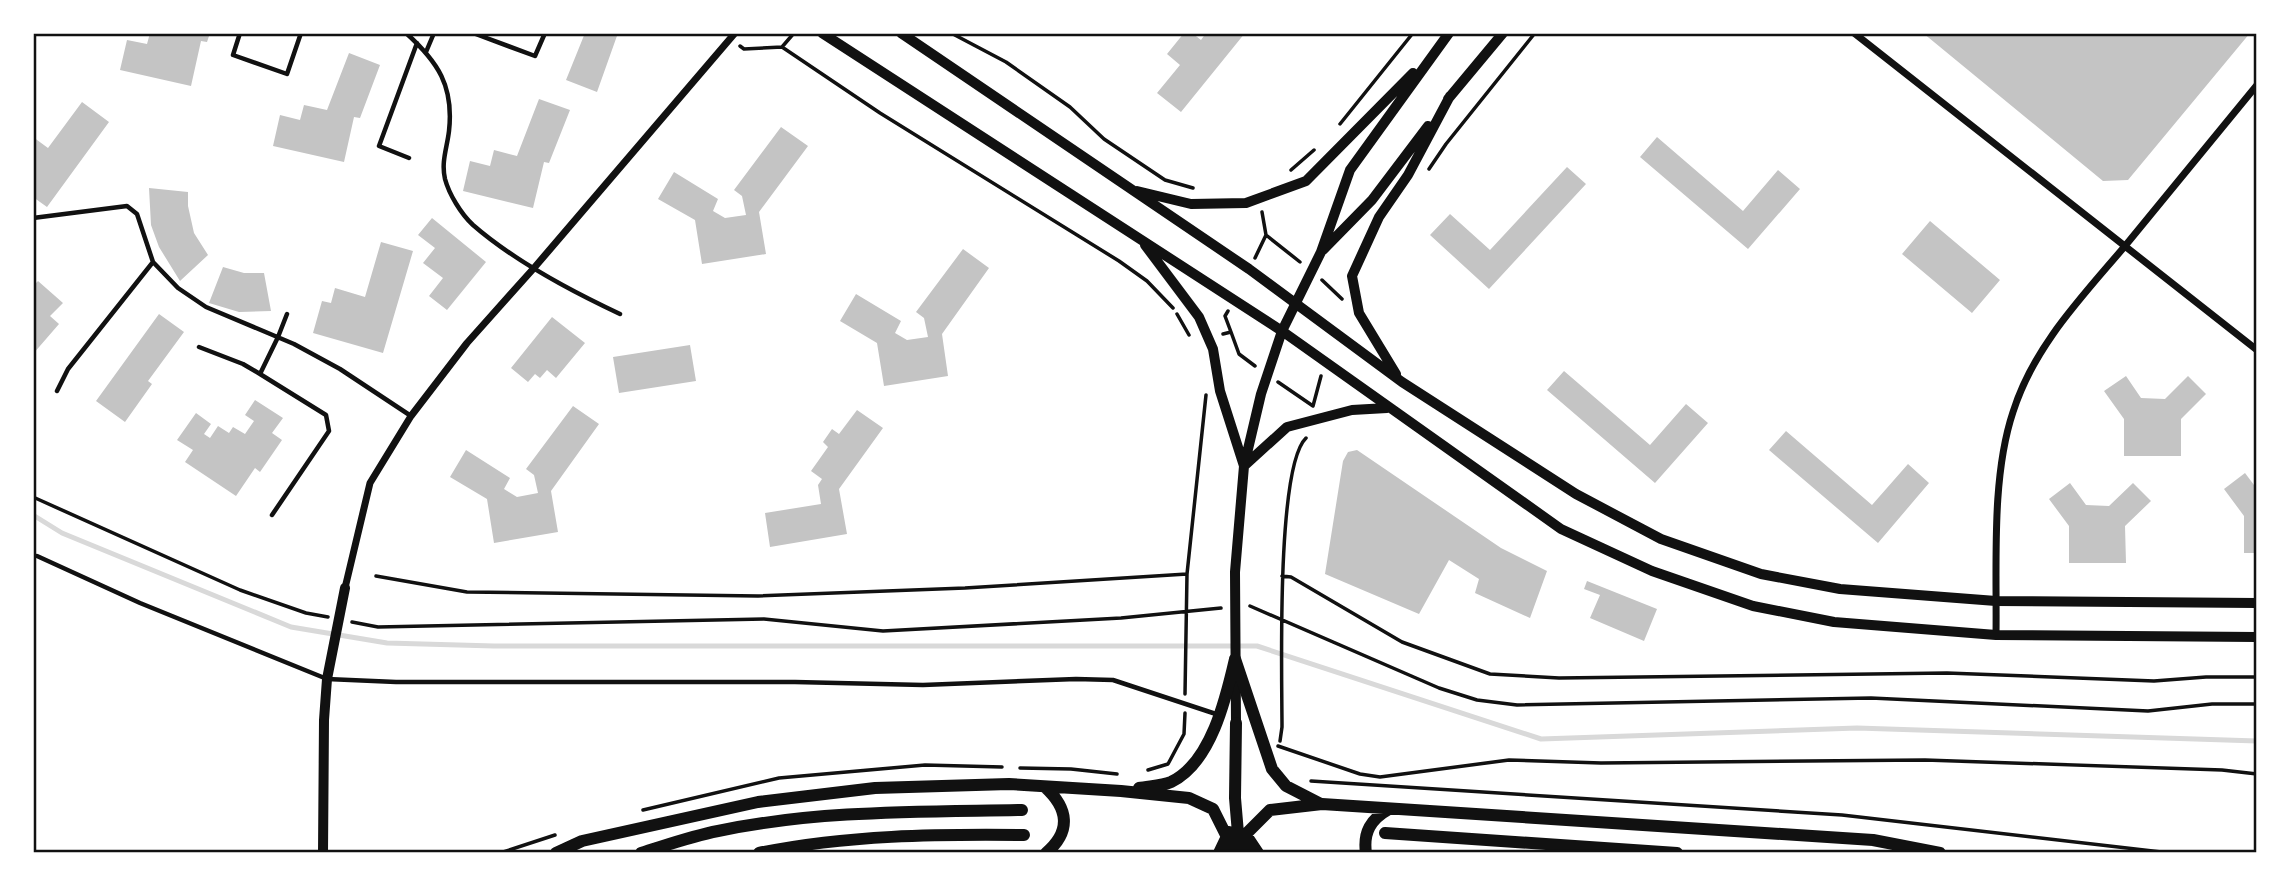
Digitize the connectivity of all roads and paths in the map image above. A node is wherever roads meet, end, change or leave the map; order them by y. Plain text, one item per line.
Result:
1 (240, 33) edge
2 (302, 33) edge
3 (406, 33) edge
4 (434, 33) edge
5 (473, 33) edge
6 (545, 33) edge
7 (735, 33) edge
8 (794, 33) edge
9 (822, 33) edge
10 (901, 33) edge
11 (951, 33) edge
12 (1413, 33) edge
13 (1449, 33) edge
14 (1503, 33) edge
15 (1535, 33) edge
16 (1854, 33) edge
17 (417, 43) junction
18 (1442, 43) junction
19 (782, 47) junction
20 (744, 49) dead end
21 (426, 52) junction
22 (2257, 85) edge
23 (1450, 96) junction
24 (1334, 132) dead end
25 (1314, 150) dead end
26 (409, 158) dead end
27 (1282, 175) dead end
28 (1423, 178) dead end
29 (1130, 189) junction
30 (1200, 190) dead end
31 (1261, 207) dead end
32 (33, 218) edge
33 (1266, 235) junction
34 (1141, 239) junction
35 (1280, 247) dead end
36 (2124, 247) junction
37 (1321, 252) junction
38 (1255, 258) dead end
39 (153, 262) junction
40 (534, 268) junction
41 (1296, 302) junction
42 (287, 314) dead end
43 (620, 314) dead end
44 (1225, 316) dead end
45 (1282, 331) junction
46 (1231, 332) junction
47 (1223, 334) dead end
48 (278, 338) junction
49 (1194, 342) dead end
50 (199, 347) dead end
51 (2257, 350) edge
52 (1238, 354) dead end
53 (260, 374) junction
54 (1402, 382) junction
55 (1318, 383) dead end
56 (1206, 387) dead end
57 (57, 391) dead end
58 (1298, 397) dead end
59 (1387, 408) junction
60 (411, 416) junction
61 (1311, 434) dead end
62 (1244, 466) junction
63 (33, 497) edge
64 (272, 515) dead end
65 (37, 556) dead end
66 (1187, 574) junction
67 (376, 576) dead end
68 (1282, 576) junction
69 (345, 587) joint
70 (1996, 601) junction
71 (2257, 603) edge
72 (1250, 606) dead end
73 (1226, 608) dead end
74 (330, 618) dead end
75 (342, 620) dead end
76 (1996, 635) junction
77 (2257, 638) edge
78 (1235, 659) junction
79 (327, 675) junction
80 (2257, 677) edge
81 (1185, 698) dead end
82 (2257, 704) edge
83 (1221, 716) junction
84 (1236, 723) joint
85 (1260, 736) junction
86 (1280, 746) junction
87 (1279, 755) dead end
88 (2257, 774) edge
89 (1301, 777) dead end
90 (1045, 786) junction
91 (1121, 791) junction
92 (1235, 798) junction
93 (1322, 804) junction
94 (1390, 808) junction
95 (1022, 810) dead end
96 (1385, 833) dead end
97 (1246, 834) junction
98 (1024, 835) dead end
99 (1228, 836) junction
100 (323, 853) edge
101 (555, 853) edge
102 (641, 853) edge
103 (759, 853) edge
104 (1046, 853) edge
105 (1219, 853) edge
106 (1234, 853) edge
107 (1242, 853) edge
108 (1258, 853) edge
109 (1366, 853) edge
110 (1677, 853) edge
111 (1940, 853) edge
112 (2170, 853) edge

1 - 2 lane
3 - 17 lane
4 - 21 lane
5 - 6 lane
7 - 40 street
8 - 19 path
9 - 34 street
10 - 29 street
11 - 30 path
12 - 24 path
13 - 18 street
14 - 23 street
15 - 28 path
16 - 36 street
17 - 21 lane
17 - 26 lane
18 - 29 street
18 - 37 street
19 - 20 path
19 - 49 path
21 - 40 lane
22 - 36 street
23 - 37 street
23 - 54 street
25 - 27 path
29 - 41 street
31 - 33 path
32 - 39 lane
33 - 35 path
33 - 38 path
34 - 45 street
34 - 62 street
36 - 51 street
36 - 70 street
37 - 41 street
39 - 48 lane
39 - 57 lane
40 - 43 lane
40 - 60 street
41 - 45 street
41 - 54 street
42 - 48 lane
44 - 46 path
45 - 59 street
45 - 62 street
46 - 47 path
46 - 52 path
48 - 53 lane
48 - 60 lane
50 - 53 lane
53 - 64 lane
54 - 70 street
55 - 58 path
56 - 66 path
59 - 62 street
59 - 76 street
60 - 69 street
61 - 68 path
62 - 78 street
63 - 74 path
65 - 79 lane
66 - 67 path
66 - 81 path
68 - 80 path
68 - 86 path
69 - 79 street
70 - 71 street
70 - 76 street
72 - 82 path
73 - 75 path
76 - 77 street
78 - 83 main road
78 - 84 street
78 - 85 main road
79 - 83 lane
79 - 100 street
83 - 91 main road
84 - 92 main road
85 - 86 path
85 - 93 main road
86 - 87 path
86 - 88 path
89 - 112 path
90 - 91 main road
90 - 101 main road
90 - 104 main road
91 - 99 main road
92 - 97 main road
92 - 99 main road
92 - 107 main road
93 - 94 main road
93 - 97 main road
94 - 109 main road
94 - 111 main road
95 - 102 main road
96 - 110 main road
97 - 107 main road
97 - 108 main road
98 - 103 main road
99 - 105 main road
99 - 106 main road

